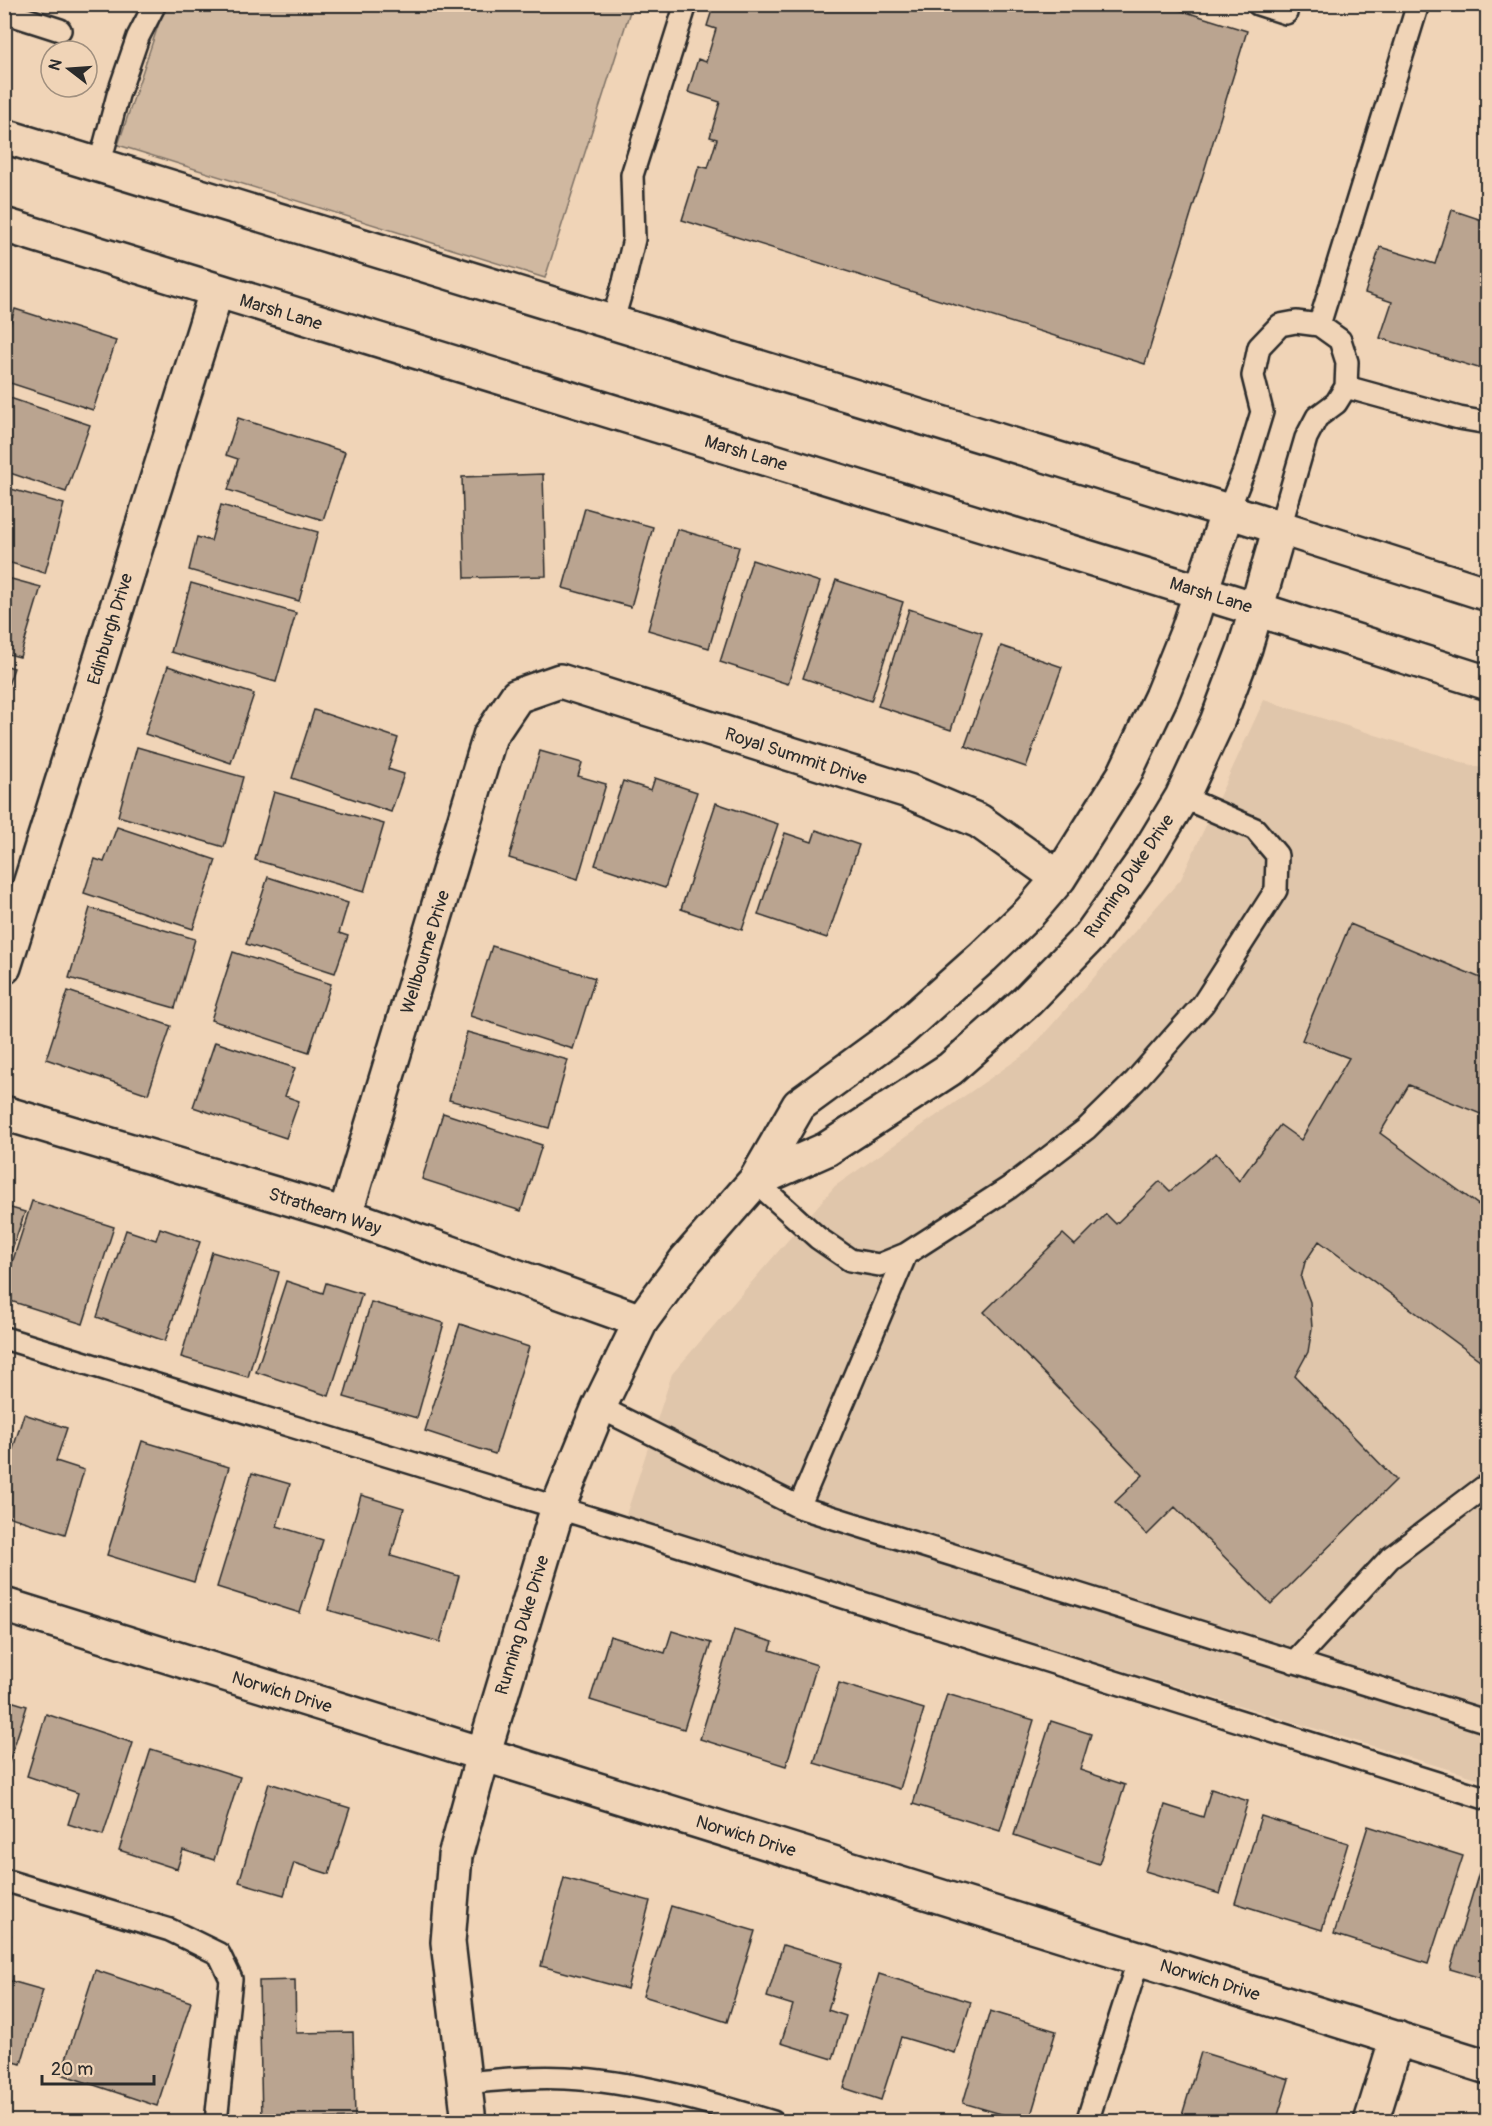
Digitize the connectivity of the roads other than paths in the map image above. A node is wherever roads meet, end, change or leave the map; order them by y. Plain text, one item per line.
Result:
1 (155, 4) edge
2 (686, 4) edge
3 (1258, 4) edge
4 (1288, 4) edge
5 (1418, 4) edge
6 (4, 12) edge
7 (60, 30) dead end
8 (4, 136) edge
9 (99, 166) junction
10 (4, 225) edge
11 (216, 292) junction
12 (612, 323) junction
13 (1319, 325) junction
14 (1346, 387) junction
15 (1488, 423) edge
16 (1228, 511) junction
17 (1280, 527) junction
18 (1200, 592) junction
19 (1488, 594) edge
20 (1256, 609) junction
21 (1488, 683) edge
22 (517, 696) joint
23 (1182, 798) junction
24 (1059, 878) junction
25 (4, 967) edge
26 (4, 1113) edge
27 (755, 1181) junction
28 (345, 1215) junction
29 (906, 1254) junction
30 (641, 1321) junction
31 (4, 1338) edge
32 (599, 1407) junction
33 (1488, 1484) edge
34 (558, 1507) junction
35 (799, 1507) junction
36 (4, 1605) edge
37 (1294, 1662) junction
38 (1488, 1722) edge
39 (483, 1755) junction
40 (1488, 1799) edge
41 (4, 1880) edge
42 (1139, 1958) junction
43 (1397, 2038) junction
44 (1488, 2067) edge
45 (464, 2084) junction
46 (216, 2121) edge
47 (469, 2121) edge
48 (773, 2121) edge
49 (1087, 2121) edge
50 (1371, 2121) edge

1 - 9 lane
2 - 12 lane
3 - 4 lane
5 - 13 lane
6 - 7 lane
8 - 9 street
9 - 12 street
10 - 11 street, Marsh Lane
11 - 18 street, Marsh Lane
11 - 25 street, Edinburgh Drive
12 - 16 street
13 - 14 lane
13 - 16 lane
14 - 15 lane
14 - 17 lane
16 - 17 street
16 - 18 street, Running Duke Drive
17 - 19 street
17 - 20 street, Running Duke Drive
18 - 20 street, Marsh Lane
18 - 24 street, Running Duke Drive
20 - 21 street, Marsh Lane
20 - 23 street, Running Duke Drive
22 - 24 street, Royal Summit Drive
22 - 28 street, Wellbourne Drive
23 - 27 street, Running Duke Drive
23 - 29 lane
24 - 27 street, Running Duke Drive
26 - 28 street, Strathearn Way
27 - 29 lane
27 - 30 street, Running Duke Drive
28 - 30 street, Strathearn Way
29 - 35 lane
30 - 32 street, Running Duke Drive
31 - 34 lane
32 - 34 street, Running Duke Drive
32 - 35 lane
33 - 37 lane
34 - 39 street, Running Duke Drive
34 - 40 lane
35 - 37 lane
36 - 39 street, Norwich Drive
37 - 38 lane
39 - 42 street, Norwich Drive
39 - 45 street, Running Duke Drive
41 - 46 lane
42 - 43 street, Norwich Drive
42 - 49 lane
43 - 44 street, Norwich Drive
43 - 50 street
45 - 47 street, Running Duke Drive
45 - 48 lane

